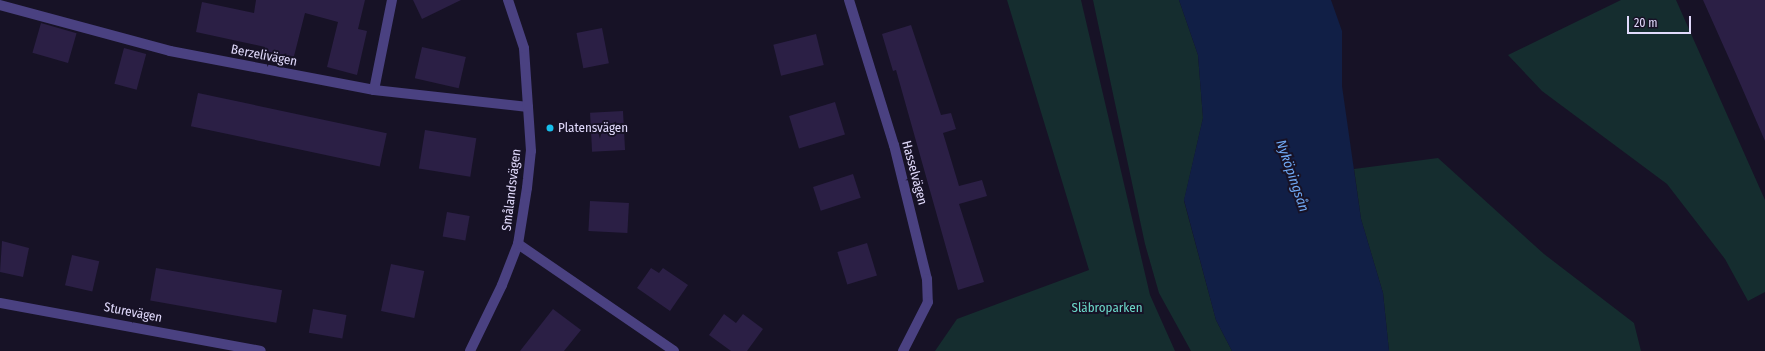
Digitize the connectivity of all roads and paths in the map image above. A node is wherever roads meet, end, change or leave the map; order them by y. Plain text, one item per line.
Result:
1 (392, 0) edge
2 (508, 0) edge
3 (849, 0) edge
4 (0, 6) edge
5 (374, 90) junction
6 (528, 107) junction
7 (518, 244) junction
8 (0, 303) edge
9 (260, 351) edge
10 (470, 351) edge
11 (674, 351) edge
12 (903, 351) edge

1 - 5 street
2 - 6 street, Smålandsvägen
3 - 12 street, Hasselvägen
4 - 5 street, Berzelivägen
5 - 6 street, Berzelivägen
6 - 7 street, Smålandsvägen
7 - 10 street, Smålandsvägen
7 - 11 street
8 - 9 street, Sturevägen

